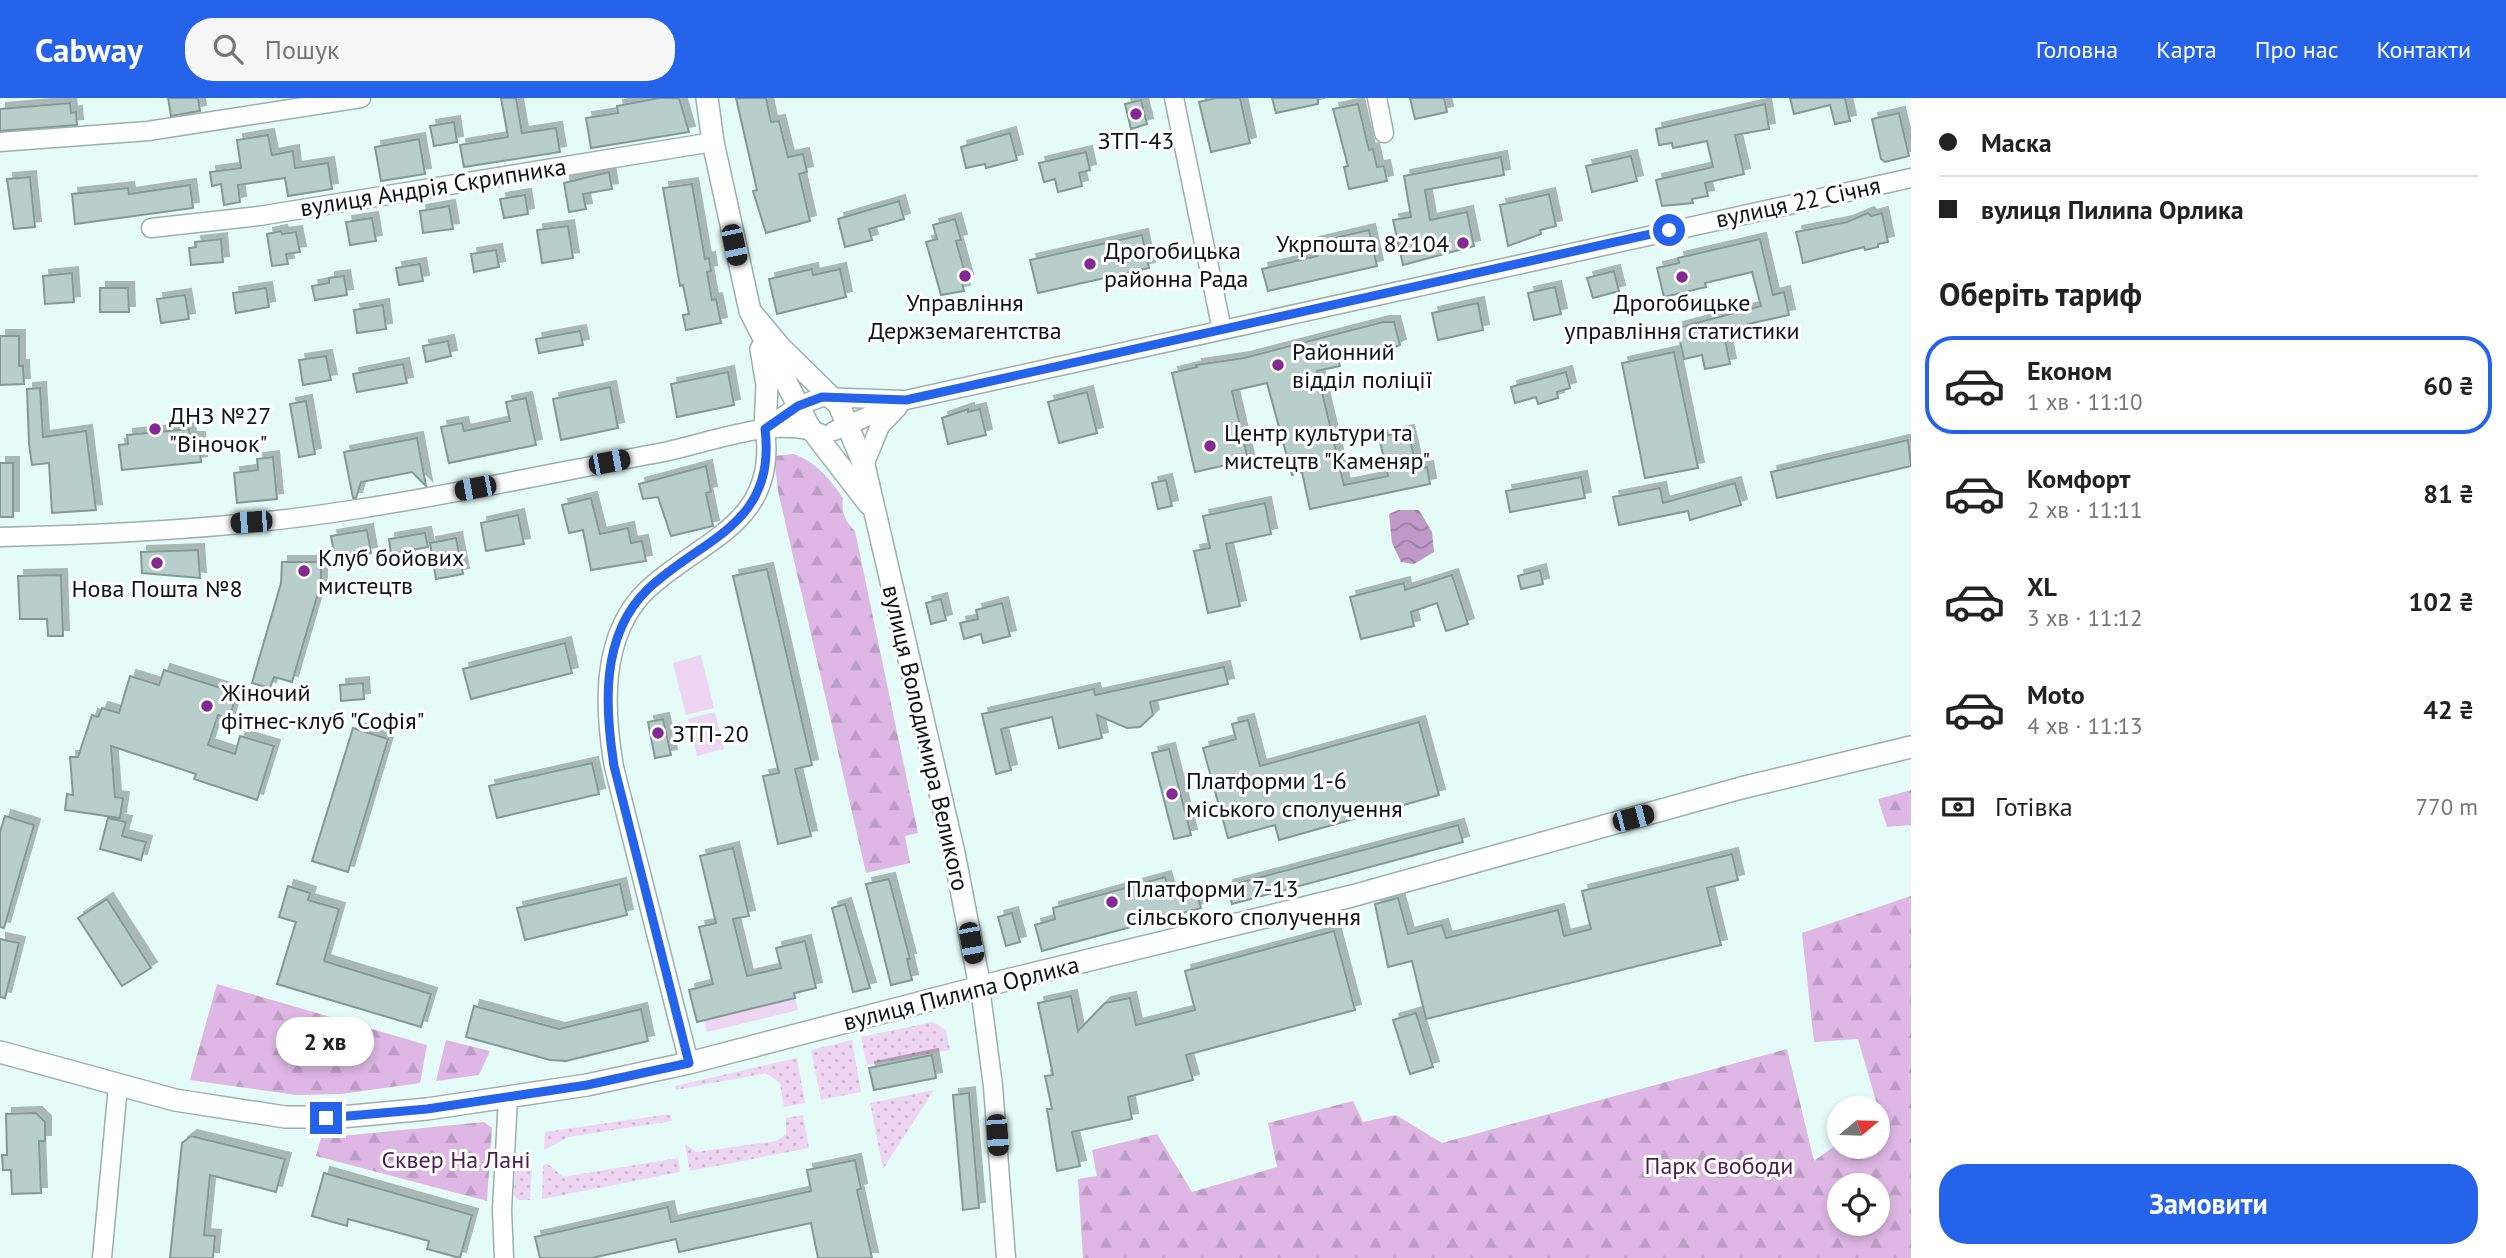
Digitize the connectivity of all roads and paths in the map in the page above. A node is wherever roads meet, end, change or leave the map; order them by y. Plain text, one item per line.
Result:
1 (361, 98) edge
2 (707, 98) edge
3 (1174, 98) edge
4 (1377, 98) edge
5 (1384, 134) dead end
6 (0, 142) edge
7 (713, 142) junction
8 (1911, 178) edge
9 (151, 228) dead end
10 (754, 320) junction
11 (1222, 330) junction
12 (906, 400) junction
13 (825, 411) junction
14 (765, 429) junction
15 (864, 465) junction
16 (874, 511) junction
17 (0, 537) edge
18 (1911, 747) edge
19 (980, 987) junction
20 (0, 1052) edge
21 (689, 1063) junction
22 (118, 1086) junction
23 (508, 1097) junction
24 (102, 1258) edge
25 (504, 1258) edge
26 (1006, 1258) edge

1 - 6 street
2 - 7 main road
3 - 11 street
4 - 5 street
7 - 9 street, вулиця Андрія Скрипника
7 - 10 main road
8 - 11 street, вулиця 22 Січня
10 - 13 main road
10 - 13 main road
10 - 14 main road
11 - 12 street, вулиця 22 Січня
12 - 13 street
12 - 13 street
12 - 15 street
13 - 14 street
13 - 14 street
13 - 15 main road, вулиця Володимира Великого
13 - 16 main road
14 - 17 street
14 - 21 street
15 - 16 main road, вулиця Володимира Великого
16 - 19 main road, вулиця Володимира Великого
18 - 19 main road, вулиця Пилипа Орлика
19 - 21 main road, вулиця Пилипа Орлика
19 - 26 street, вулиця Володимира Великого
20 - 22 main road, вулиця Пилипа Орлика
21 - 23 main road, вулиця Пилипа Орлика
22 - 23 main road, вулиця Пилипа Орлика
22 - 24 street
23 - 25 street

